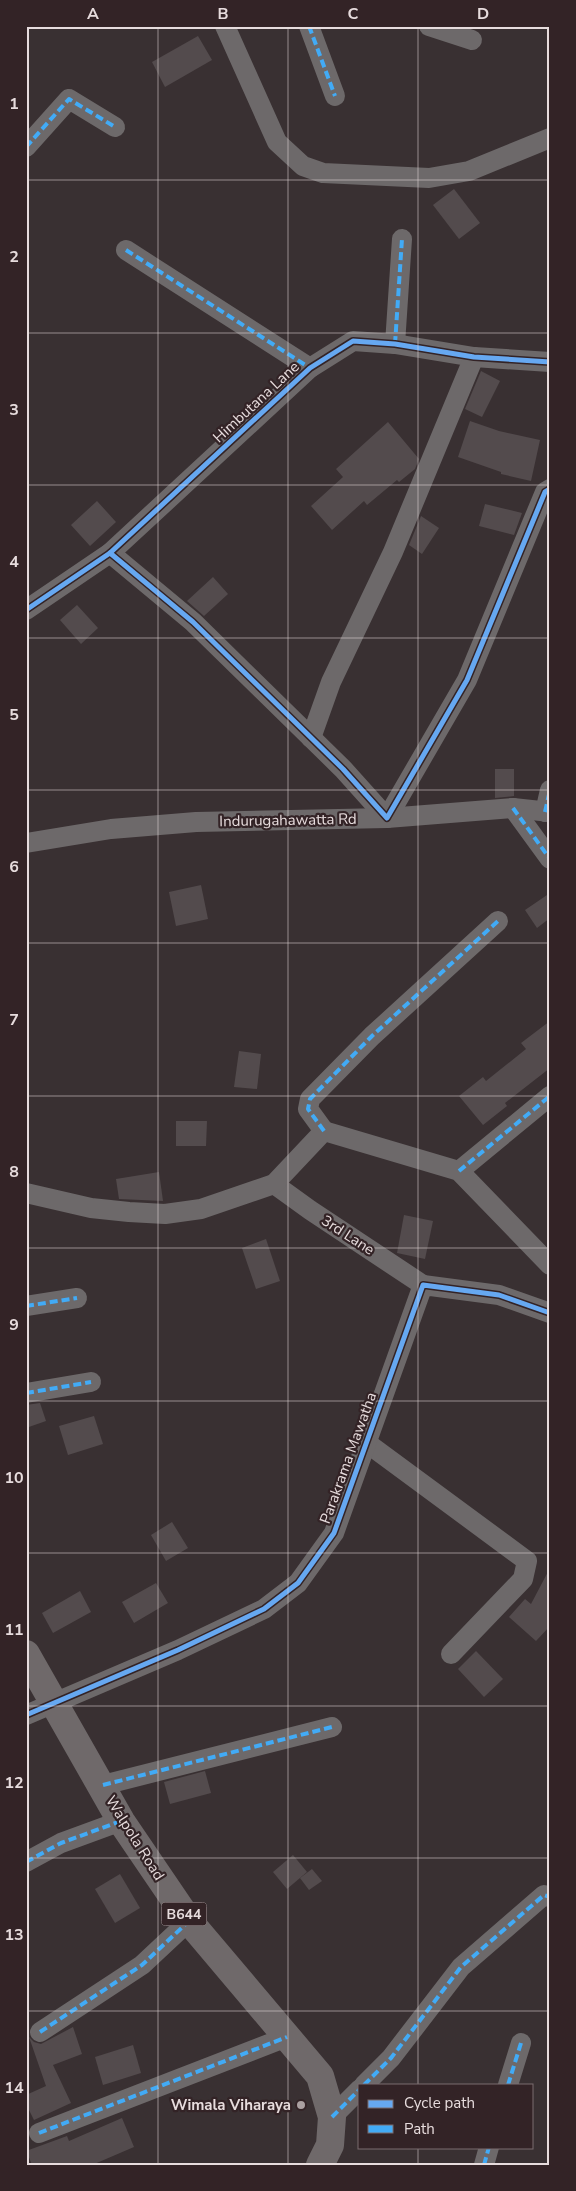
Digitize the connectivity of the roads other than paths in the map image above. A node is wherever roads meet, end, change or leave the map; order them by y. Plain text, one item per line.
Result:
1 (225, 26) edge
2 (309, 26) edge
3 (429, 26) edge
4 (472, 40) dead end
5 (336, 96) dead end
6 (115, 127) dead end
7 (550, 138) edge
8 (26, 147) edge
9 (402, 238) dead end
10 (126, 250) dead end
11 (395, 344) junction
12 (474, 357) junction
13 (550, 362) edge
14 (310, 368) junction
15 (550, 489) edge
16 (110, 553) junction
17 (26, 610) edge
18 (311, 738) junction
19 (550, 790) edge
20 (513, 808) junction
21 (547, 812) edge
22 (388, 818) junction
23 (26, 843) edge
24 (550, 859) edge
25 (498, 921) dead end
26 (550, 1096) edge
27 (324, 1131) junction
28 (458, 1170) junction
29 (274, 1184) junction
30 (26, 1193) edge
31 (550, 1265) edge
32 (424, 1285) junction
33 (77, 1298) dead end
34 (26, 1306) edge
35 (550, 1313) edge
36 (91, 1382) dead end
37 (26, 1393) edge
38 (366, 1443) junction
39 (26, 1654) edge
40 (452, 1654) dead end
41 (55, 1703) junction
42 (26, 1715) edge
43 (332, 1727) dead end
44 (103, 1785) junction
45 (122, 1821) junction
46 (26, 1862) edge
47 (550, 1897) edge
48 (188, 1922) junction
49 (40, 2032) dead end
50 (287, 2037) junction
51 (522, 2042) dead end
52 (365, 2084) edge
53 (508, 2084) edge
54 (358, 2091) edge
55 (332, 2117) junction
56 (39, 2134) dead end
57 (489, 2148) edge
58 (320, 2165) edge
59 (484, 2165) edge

1 - 7 street
2 - 5 street
3 - 4 street
6 - 8 street
9 - 11 street
10 - 14 street
11 - 12 street, Himbutana Lane
11 - 14 street, Himbutana Lane
12 - 13 street, Himbutana Lane
12 - 18 street
14 - 16 street, Himbutana Lane
15 - 22 street
16 - 17 street, Himbutana Lane
16 - 18 street
18 - 22 street
19 - 21 street
20 - 21 street, Indurugahawatta Rd
20 - 22 street, Indurugahawatta Rd
20 - 24 street
22 - 23 street, Indurugahawatta Rd
25 - 27 street
26 - 28 street
27 - 28 street
27 - 29 street
28 - 31 street
29 - 30 street
29 - 32 street, 3rd Lane
32 - 35 street
32 - 38 street, Parakrama Mawatha
33 - 34 street
36 - 37 street
38 - 40 street
38 - 41 street, Parakrama Mawatha
39 - 41 main road, Walpola Road / B644
41 - 42 street, Parakrama Mawatha
41 - 44 main road, Walpola Road / B644
43 - 44 street
44 - 45 main road, Walpola Road / B644
45 - 46 street
45 - 48 main road, Walpola Road / B644
47 - 52 street
48 - 49 street
48 - 50 main road, Walpola Road / B644
50 - 55 main road, Walpola Road / B644
50 - 56 street
51 - 53 street
54 - 55 street
55 - 58 main road, Walpola Road / B644
57 - 59 street

